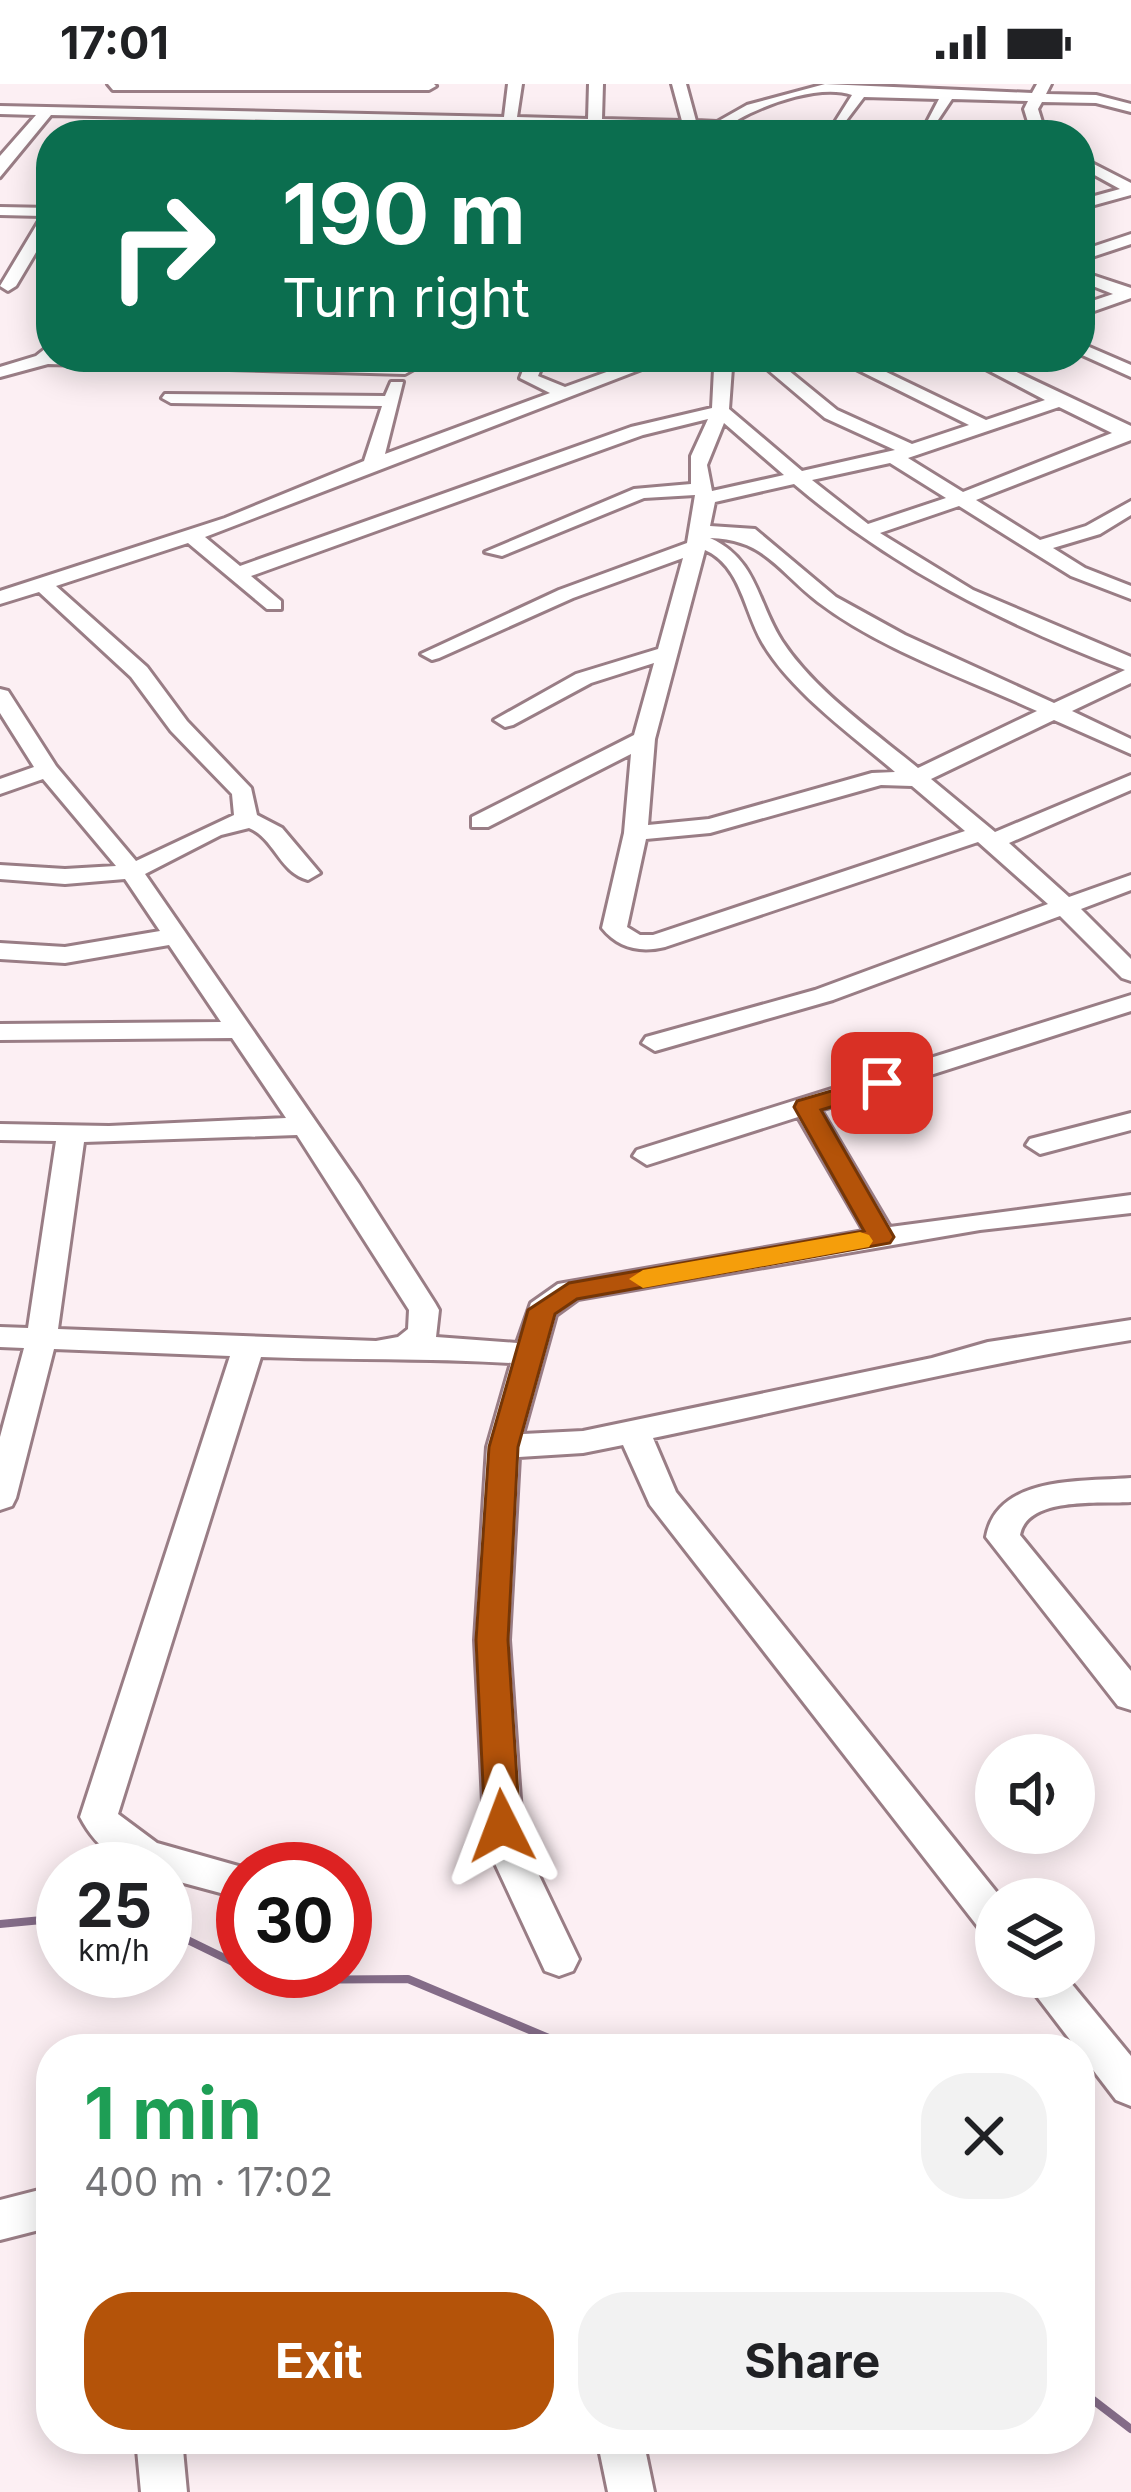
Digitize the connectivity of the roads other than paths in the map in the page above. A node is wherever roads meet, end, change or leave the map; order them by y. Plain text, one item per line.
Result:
1 (515, 84) edge
2 (596, 84) edge
3 (679, 84) edge
4 (837, 84) edge
5 (113, 85) edge
6 (429, 85) edge
7 (244, 86) edge
8 (27, 88) dead end
9 (1038, 90) edge
10 (860, 93) junction
11 (949, 93) junction
12 (1131, 108) edge
13 (7, 110) edge
14 (47, 111) junction
15 (102, 111) junction
16 (140, 112) junction
17 (208, 113) junction
18 (416, 118) junction
19 (443, 118) joint
20 (39, 120) edge
21 (132, 120) edge
22 (204, 120) edge
23 (509, 120) joint
24 (587, 120) edge
25 (689, 120) edge
26 (734, 120) edge
27 (843, 120) edge
28 (935, 120) edge
29 (1034, 120) edge
30 (36, 123) edge
31 (1095, 170) edge
32 (0, 173) edge
33 (1131, 190) edge
34 (1095, 201) edge
35 (0, 211) edge
36 (36, 212) edge
37 (36, 238) edge
38 (1131, 238) edge
39 (1095, 251) edge
40 (1095, 281) edge
41 (8, 286) dead end
42 (1130, 294) edge
43 (1095, 306) edge
44 (1095, 355) edge
45 (36, 358) edge
46 (0, 372) edge
47 (404, 372) edge
48 (531, 372) edge
49 (624, 372) edge
50 (723, 372) edge
51 (780, 372) edge
52 (872, 372) edge
53 (1002, 372) edge
54 (1131, 372) edge
55 (566, 394) junction
56 (170, 398) dead end
57 (1059, 400) junction
58 (390, 401) junction
59 (721, 411) junction
60 (980, 424) junction
61 (1130, 433) edge
62 (900, 453) junction
63 (372, 466) junction
64 (798, 480) junction
65 (703, 494) junction
66 (962, 501) junction
67 (1131, 506) edge
68 (866, 531) junction
69 (192, 536) junction
70 (698, 539) junction
71 (1036, 547) junction
72 (494, 551) dead end
73 (238, 574) junction
74 (41, 583) junction
75 (1130, 592) edge
76 (0, 598) edge
77 (274, 605) dead end
78 (432, 654) dead end
79 (668, 655) junction
80 (1131, 665) edge
81 (1131, 675) edge
82 (0, 696) edge
83 (1053, 714) junction
84 (505, 720) dead end
85 (11, 727) edge
86 (644, 739) junction
87 (1131, 747) edge
88 (47, 770) junction
89 (912, 779) junction
90 (1131, 782) edge
91 (0, 787) edge
92 (246, 821) junction
93 (480, 822) dead end
94 (636, 833) junction
95 (986, 838) junction
96 (130, 871) junction
97 (0, 872) edge
98 (308, 873) dead end
99 (1120, 885) edge
100 (1064, 906) junction
101 (1131, 906) edge
102 (175, 937) junction
103 (0, 951) edge
104 (1131, 973) edge
105 (1131, 1003) edge
106 (237, 1030) junction
107 (0, 1032) edge
108 (655, 1042) dead end
109 (806, 1107) junction
110 (1131, 1120) edge
111 (304, 1126) junction
112 (0, 1132) edge
113 (71, 1133) junction
114 (1040, 1145) dead end
115 (647, 1156) dead end
116 (1131, 1204) edge
117 (881, 1237) junction
118 (1131, 1330) edge
119 (0, 1336) edge
120 (43, 1337) junction
121 (249, 1346) junction
122 (406, 1346) junction
123 (530, 1354) junction
124 (634, 1432) junction
125 (503, 1447) junction
126 (1131, 1490) edge
127 (0, 1498) edge
128 (1131, 1696) edge
129 (216, 1875) edge
130 (975, 1893) edge
131 (559, 1959) dead end
132 (1059, 1998) edge
133 (1088, 2034) edge
134 (1095, 2043) edge
135 (1131, 2087) edge
136 (36, 2210) edge
137 (0, 2220) edge
138 (160, 2454) edge
139 (623, 2454) edge
140 (164, 2492) edge
141 (631, 2492) edge

1 - 23 street
2 - 24 street
3 - 25 street
4 - 10 street
4 - 26 street
5 - 7 street
5 - 15 street
6 - 7 street
6 - 18 street
8 - 13 street
9 - 11 street
9 - 12 street
9 - 29 street
10 - 11 street
10 - 27 street
11 - 28 street
13 - 14 street
14 - 15 street
14 - 20 street
15 - 16 street
16 - 17 street
16 - 21 street
17 - 18 street
17 - 22 street
18 - 19 street
19 - 23 street
30 - 32 street
31 - 33 street
33 - 34 street
35 - 36 street
37 - 41 street
38 - 39 street
40 - 42 street
42 - 43 street
44 - 54 street
45 - 46 street
47 - 58 street
48 - 55 street
49 - 55 street
50 - 59 street
51 - 62 street
52 - 60 street
53 - 57 street
55 - 63 street
56 - 58 street
57 - 60 street
57 - 61 street
58 - 63 street
59 - 64 street
59 - 65 street
59 - 73 street
60 - 62 street
61 - 66 street
62 - 64 street
62 - 66 street
63 - 69 street
64 - 65 street
64 - 68 street
65 - 70 street
65 - 72 street
66 - 68 street
66 - 71 street
67 - 71 street
68 - 80 street
69 - 73 street
69 - 74 street
70 - 78 street
70 - 79 street
70 - 83 street
70 - 89 street
71 - 75 street
73 - 77 street
74 - 76 street
74 - 92 street
79 - 84 street
79 - 86 street
81 - 83 street
82 - 85 street
83 - 87 street
83 - 89 street
85 - 88 street
86 - 93 street
86 - 94 street
88 - 91 street
88 - 96 street
89 - 94 street
89 - 95 street
90 - 95 street
92 - 96 street
92 - 98 street
94 - 95 street
95 - 100 street
96 - 97 street
96 - 102 street
99 - 100 street
99 - 101 street
100 - 104 street
100 - 108 street
102 - 103 street
102 - 106 street
105 - 109 street
106 - 107 street
106 - 111 street
109 - 115 street
109 - 117 street
110 - 114 street
111 - 113 street
111 - 122 street
112 - 113 street
113 - 120 street
116 - 117 street
117 - 123 street
118 - 124 street
119 - 120 street
120 - 121 street
120 - 127 street
121 - 122 street
121 - 129 street
122 - 123 street
123 - 125 street
124 - 125 street
124 - 130 street
125 - 131 street
126 - 128 street
132 - 133 street
134 - 135 street
136 - 137 street
138 - 140 street
139 - 141 street

